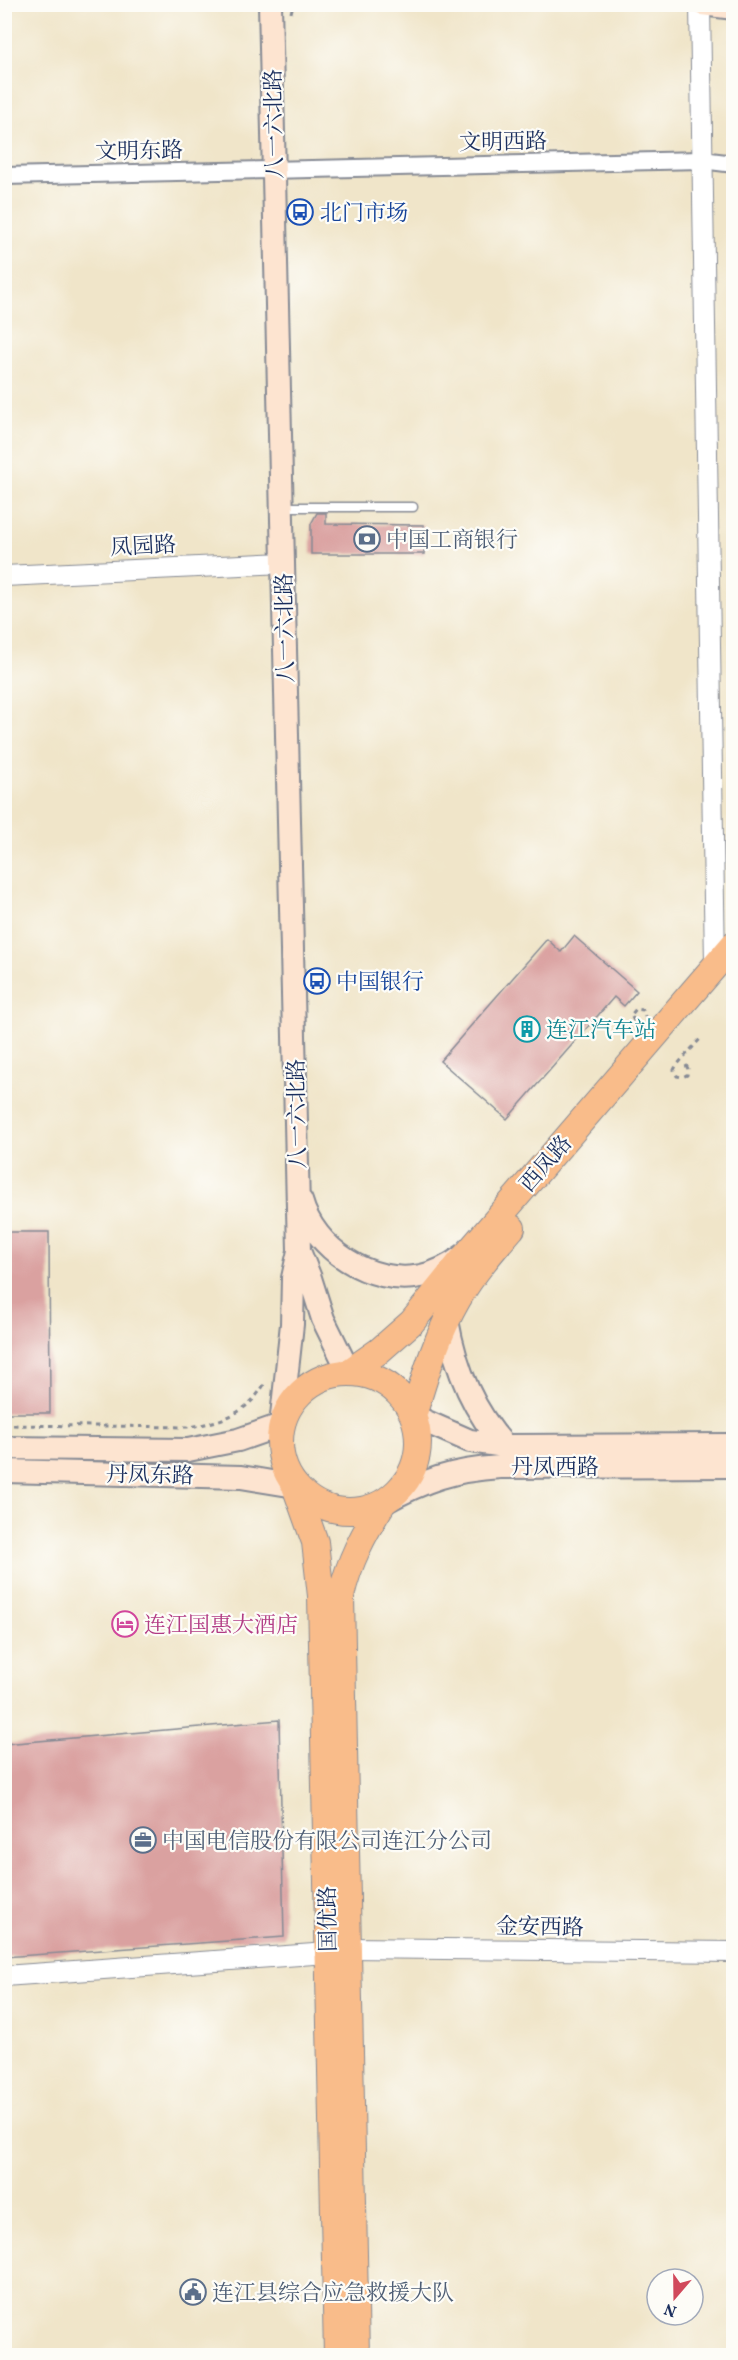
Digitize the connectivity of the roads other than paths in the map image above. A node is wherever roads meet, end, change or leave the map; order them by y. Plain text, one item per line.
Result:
1 (270, 4) edge
2 (701, 4) edge
3 (734, 8) edge
4 (702, 160) junction
5 (734, 164) edge
6 (274, 169) junction
7 (4, 176) edge
8 (281, 507) junction
9 (413, 507) dead end
10 (283, 563) junction
11 (4, 576) edge
12 (734, 944) edge
13 (724, 968) edge
14 (297, 1187) junction
15 (299, 1251) junction
16 (467, 1254) junction
17 (447, 1320) junction
18 (349, 1372) junction
19 (413, 1416) junction
20 (281, 1425) junction
21 (734, 1445) edge
22 (505, 1446) junction
23 (4, 1448) edge
24 (734, 1466) edge
25 (4, 1471) edge
26 (295, 1486) junction
27 (383, 1503) junction
28 (337, 1950) junction
29 (734, 1952) edge
30 (4, 1976) edge
31 (337, 2355) edge
32 (356, 2355) edge

1 - 6 main road, 八一六北路
2 - 3 main road
2 - 4 street
4 - 5 street, 文明西路
4 - 6 street, 文明西路
4 - 13 street
6 - 7 street, 文明东路
6 - 8 main road, 八一六北路
8 - 9 lane
8 - 10 main road, 八一六北路
10 - 11 street, 凤园路
10 - 14 main road, 八一六北路
12 - 13 main road, 西凤路
13 - 16 main road, 西凤路
13 - 17 main road, 西凤路
14 - 15 main road, 八一六北路
14 - 16 main road
15 - 18 main road, 八一六北路
15 - 20 main road, 八一六北路
16 - 18 main road, 西凤路
17 - 19 main road, 西凤路
17 - 22 main road
18 - 19 main road
18 - 20 main road
19 - 22 main road, 丹凤西路
19 - 27 main road
20 - 23 main road, 丹凤东路
20 - 26 main road
21 - 22 main road, 丹凤西路
24 - 27 main road, 丹凤西路
25 - 26 main road, 丹凤东路
26 - 27 main road
26 - 28 main road, 国优路
27 - 28 main road, 国优路
28 - 29 street, 金安西路
28 - 30 street, 金安西路
28 - 31 main road, 国优路
28 - 32 main road, 国优路

